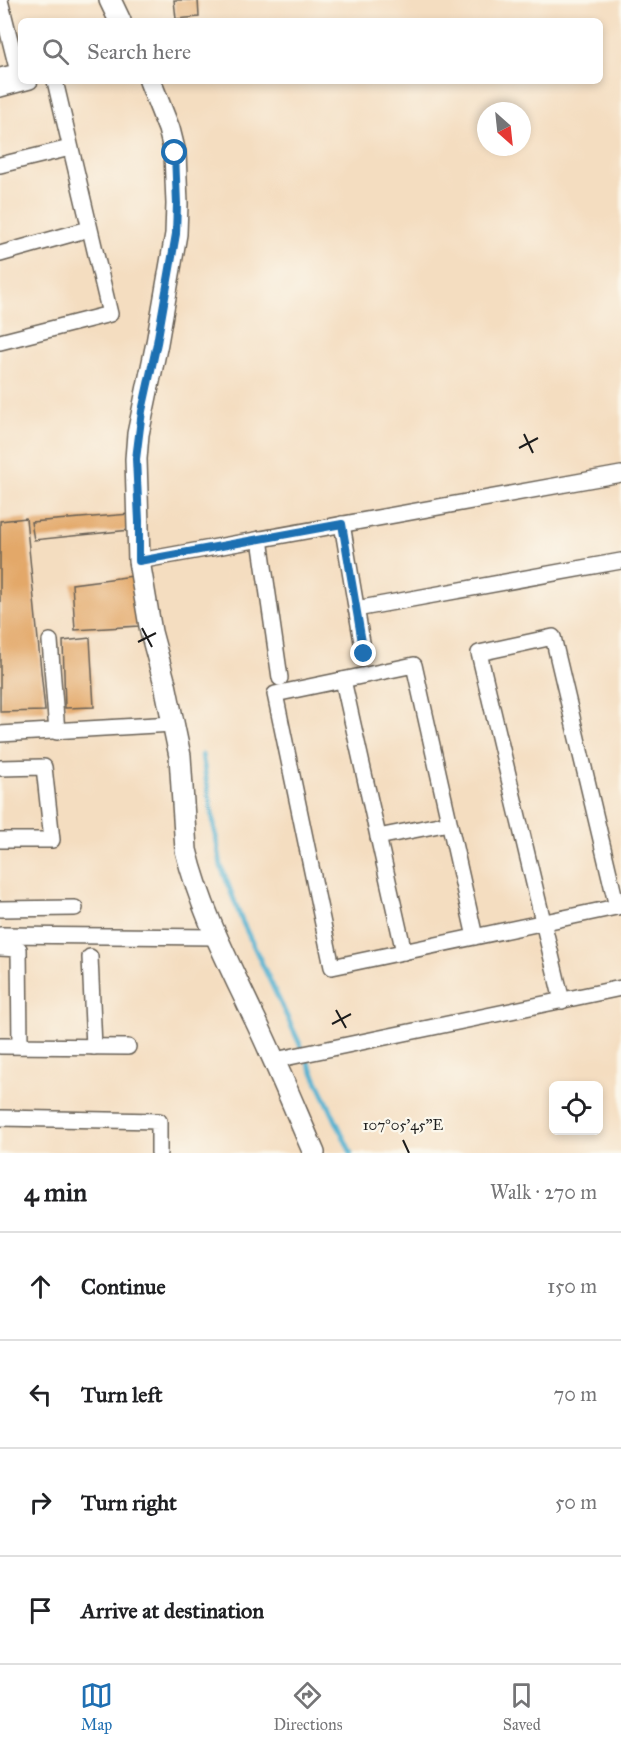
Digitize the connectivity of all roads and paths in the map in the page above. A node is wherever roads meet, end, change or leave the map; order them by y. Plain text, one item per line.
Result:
1 (0, 0) edge
2 (110, 0) edge
3 (119, 18) edge
4 (18, 58) edge
5 (18, 74) edge
6 (0, 76) edge
7 (18, 77) edge
8 (56, 84) edge
9 (151, 84) edge
10 (0, 89) edge
11 (70, 148) junction
12 (0, 165) edge
13 (89, 229) junction
14 (0, 254) edge
15 (0, 342) edge
16 (621, 474) edge
17 (342, 524) junction
18 (260, 539) junction
19 (139, 561) junction
20 (621, 561) edge
21 (356, 609) junction
22 (50, 641) dead end
23 (364, 654) dead end
24 (280, 678) dead end
25 (343, 680) junction
26 (173, 724) junction
27 (57, 732) junction
28 (0, 734) edge
29 (0, 768) edge
30 (449, 823) junction
31 (378, 837) junction
32 (0, 840) edge
33 (619, 906) edge
34 (75, 908) dead end
35 (0, 909) edge
36 (544, 922) junction
37 (0, 935) edge
38 (217, 937) junction
39 (475, 937) junction
40 (0, 948) edge
41 (404, 952) junction
42 (90, 957) dead end
43 (621, 988) edge
44 (562, 1000) junction
45 (0, 1046) edge
46 (20, 1046) junction
47 (94, 1047) junction
48 (128, 1047) dead end
49 (275, 1060) junction
50 (0, 1119) edge
51 (159, 1153) edge
52 (314, 1153) edge

1 - 4 street
2 - 3 street
5 - 6 street
7 - 10 street
8 - 11 street
9 - 19 street
11 - 12 street
11 - 13 street
13 - 14 street
13 - 15 street
16 - 17 street
17 - 18 street
17 - 21 street
18 - 19 street
18 - 24 street
19 - 26 street
20 - 21 street
21 - 23 street
22 - 27 street
25 - 30 street
25 - 31 street
25 - 41 street
26 - 27 street
26 - 38 street
27 - 28 street
29 - 32 street
30 - 31 street
30 - 39 street
31 - 41 street
33 - 36 street
33 - 36 street
34 - 35 street
36 - 39 street
36 - 44 street
37 - 38 street
38 - 49 street
39 - 41 street
40 - 46 street
42 - 47 street
43 - 44 street
44 - 49 street
45 - 46 street
46 - 47 street
47 - 48 street
49 - 52 street
50 - 51 street

